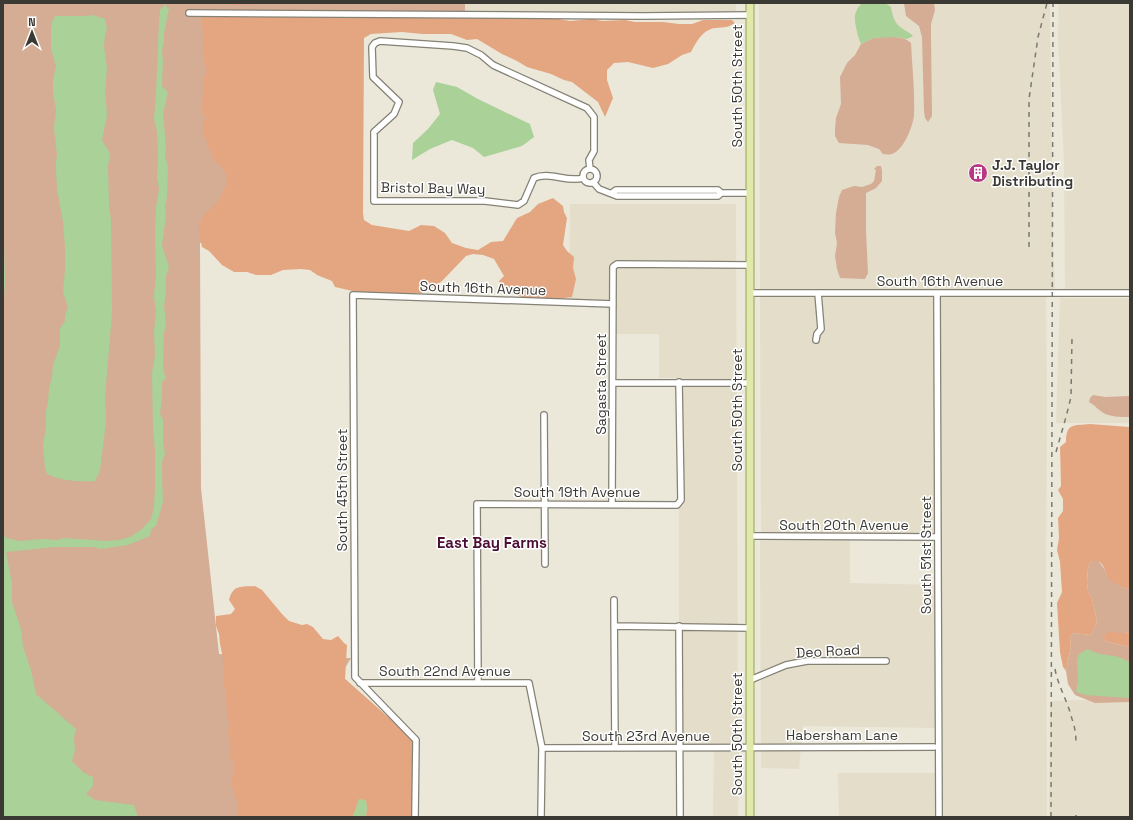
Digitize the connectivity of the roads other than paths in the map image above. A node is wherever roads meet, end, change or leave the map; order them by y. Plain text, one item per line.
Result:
1 (750, 3) edge
2 (189, 13) dead end
3 (750, 15) junction
4 (590, 169) junction
5 (583, 178) junction
6 (593, 182) junction
7 (750, 193) junction
8 (750, 265) junction
9 (818, 292) junction
10 (750, 293) junction
11 (937, 293) junction
12 (1130, 293) edge
13 (353, 295) joint
14 (613, 304) junction
15 (816, 340) dead end
16 (679, 382) junction
17 (613, 383) junction
18 (750, 383) junction
19 (544, 416) dead end
20 (544, 504) junction
21 (612, 504) junction
22 (750, 536) junction
23 (938, 537) junction
24 (545, 564) dead end
25 (614, 600) dead end
26 (614, 626) junction
27 (679, 626) junction
28 (750, 628) junction
29 (886, 661) dead end
30 (750, 680) junction
31 (478, 682) junction
32 (360, 683) junction
33 (934, 747) dead end
34 (542, 748) junction
35 (615, 748) junction
36 (680, 748) junction
37 (750, 748) junction
38 (680, 816) dead end
39 (415, 817) edge
40 (541, 817) edge
41 (750, 817) edge
42 (938, 817) edge

1 - 3 main road, South 50th Street
2 - 3 street
3 - 7 main road, South 50th Street
4 - 5 street
4 - 5 street, Bristol Bay Way
4 - 6 street
5 - 6 street
6 - 7 street
7 - 8 main road, South 50th Street
8 - 10 main road, South 50th Street
8 - 14 street, Sagasta Street
9 - 10 street, South 16th Avenue
9 - 11 street, South 16th Avenue
9 - 15 street
10 - 18 main road, South 50th Street
11 - 12 street, South 16th Avenue
11 - 23 street, South 51st Street
13 - 14 street, South 16th Avenue
13 - 32 street, South 45th Street
14 - 17 street, Sagasta Street
16 - 17 street
16 - 18 street
16 - 21 street, South 19th Avenue
17 - 21 street, Sagasta Street
18 - 22 main road, South 50th Street
19 - 20 street
20 - 21 street, South 19th Avenue
20 - 24 street
20 - 31 street, South 19th Avenue
22 - 23 street, South 20th Avenue
22 - 28 main road, South 50th Street
23 - 42 street, South 51st Street
25 - 26 street
26 - 27 street
26 - 35 street
27 - 28 street
27 - 36 street
28 - 30 main road, South 50th Street
29 - 30 street, Deo Road
30 - 37 main road, South 50th Street
31 - 32 street, South 22nd Avenue
31 - 34 street, South 22nd Avenue
32 - 39 street
33 - 37 street, Habersham Lane
34 - 35 street, South 23rd Avenue
34 - 40 street
35 - 36 street, South 23rd Avenue
36 - 37 street, South 23rd Avenue
36 - 38 street
37 - 41 main road, South 50th Street

